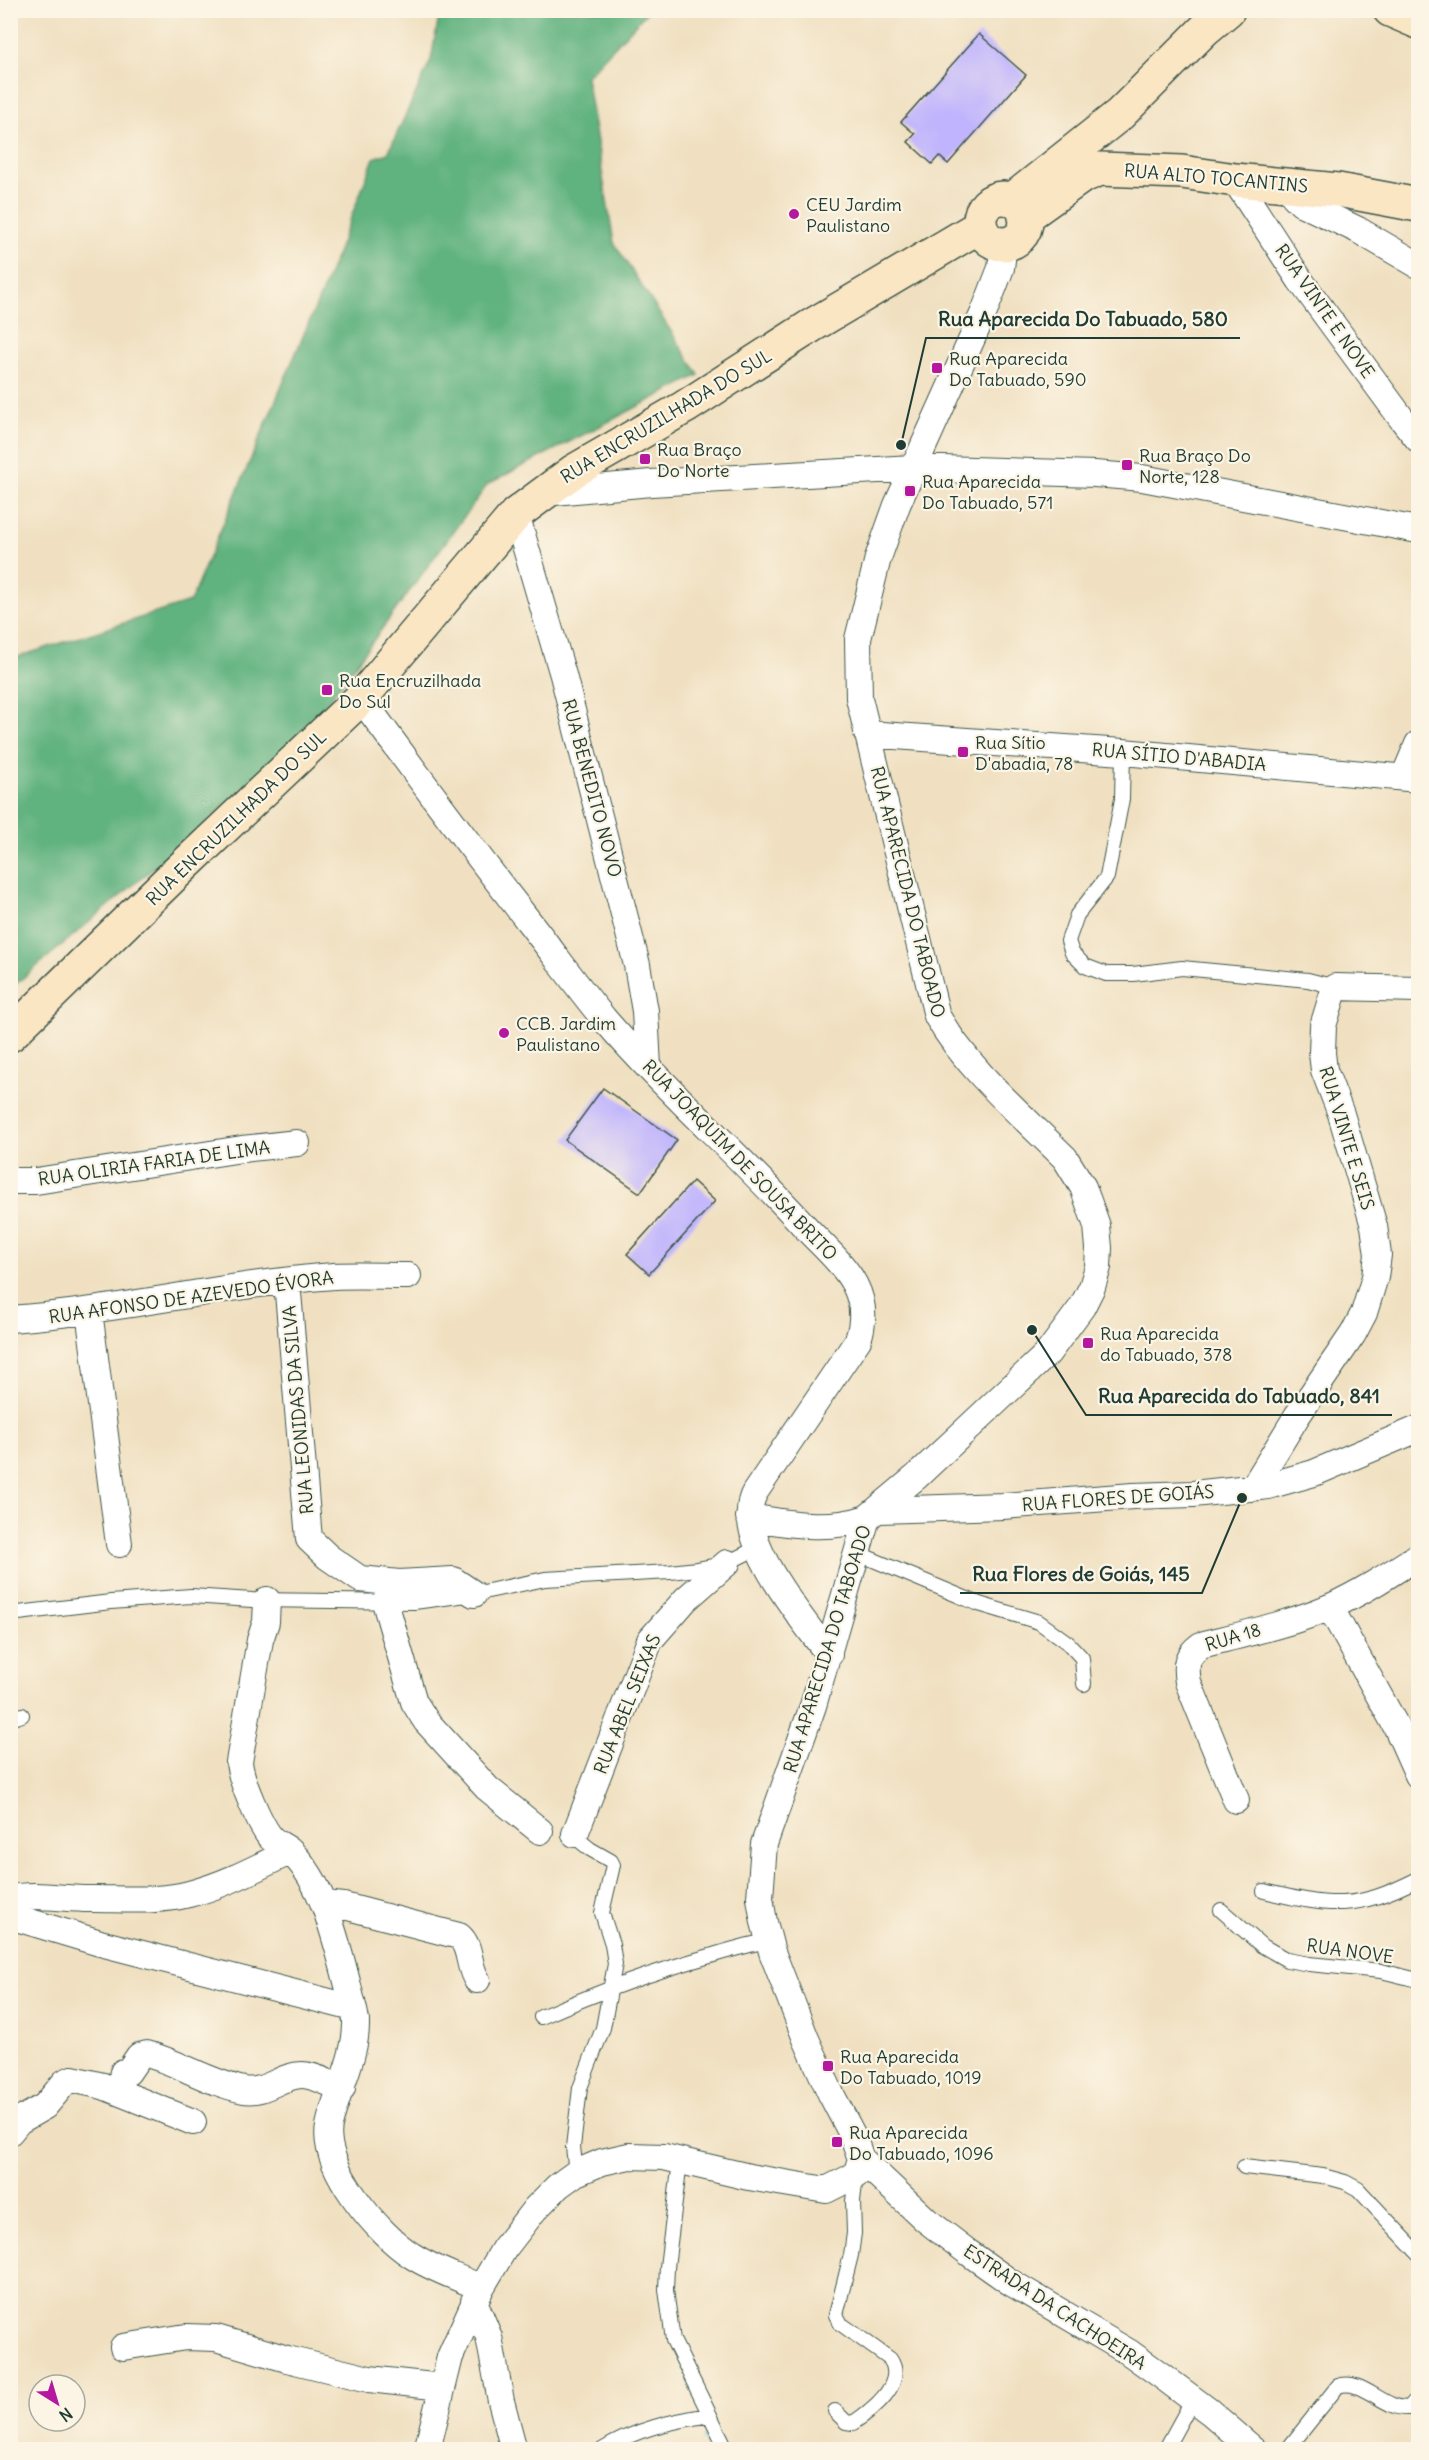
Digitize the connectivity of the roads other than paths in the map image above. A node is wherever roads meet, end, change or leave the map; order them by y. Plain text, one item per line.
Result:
1 (1228, 10) edge
2 (1390, 10) edge
3 (1419, 22) edge
4 (1083, 141) junction
5 (1100, 169) junction
6 (1235, 180) junction
7 (1291, 184) junction
8 (1419, 205) edge
9 (1019, 208) junction
10 (992, 235) junction
11 (1419, 265) edge
12 (1419, 439) edge
13 (913, 468) junction
14 (543, 493) junction
15 (516, 514) junction
16 (1419, 530) edge
17 (361, 698) junction
18 (867, 734) junction
19 (1419, 744) edge
20 (1123, 752) junction
21 (1411, 778) edge
22 (1335, 987) junction
23 (1419, 989) edge
24 (10, 1035) edge
25 (648, 1067) junction
26 (297, 1143) dead end
27 (10, 1181) edge
28 (408, 1276) dead end
29 (287, 1281) junction
30 (89, 1311) junction
31 (10, 1319) edge
32 (1419, 1429) edge
33 (1252, 1488) junction
34 (873, 1514) junction
35 (749, 1516) junction
36 (119, 1544) dead end
37 (757, 1548) junction
38 (857, 1552) junction
39 (1419, 1556) edge
40 (727, 1563) junction
41 (474, 1594) junction
42 (267, 1600) junction
43 (385, 1602) junction
44 (1330, 1607) junction
45 (10, 1614) edge
46 (828, 1655) junction
47 (1084, 1684) dead end
48 (1419, 1775) edge
49 (1236, 1800) dead end
50 (540, 1831) dead end
51 (575, 1834) joint
52 (291, 1851) junction
53 (1419, 1879) edge
54 (1264, 1891) dead end
55 (11, 1899) edge
56 (324, 1904) junction
57 (1221, 1910) dead end
58 (10, 1916) edge
59 (769, 1941) junction
60 (477, 1980) dead end
61 (1419, 1980) edge
62 (610, 1988) junction
63 (353, 2008) junction
64 (540, 2017) dead end
65 (342, 2088) junction
66 (118, 2092) junction
67 (193, 2122) dead end
68 (10, 2132) edge
69 (680, 2161) junction
70 (859, 2167) junction
71 (1244, 2167) dead end
72 (576, 2173) junction
73 (1419, 2253) edge
74 (478, 2295) junction
75 (123, 2348) dead end
76 (442, 2387) junction
77 (1419, 2397) edge
78 (1193, 2399) junction
79 (835, 2411) dead end
80 (710, 2415) junction
81 (427, 2450) edge
82 (514, 2450) edge
83 (602, 2450) edge
84 (727, 2450) edge
85 (1164, 2450) edge
86 (1254, 2450) edge
87 (1287, 2450) edge

1 - 4 street
2 - 3 street
4 - 5 street
4 - 9 street
5 - 6 street, RUA ALTO TOCANTINS
5 - 9 street, RUA ALTO TOCANTINS
6 - 7 street, RUA ALTO TOCANTINS
6 - 12 street, RUA VINTE E NOVE
7 - 8 street, RUA ALTO TOCANTINS
7 - 11 street
9 - 10 street
10 - 13 street, RUA APARECIDA DO TABOADO
10 - 14 street, RUA ENCRUZILHADA DO SUL
13 - 14 street
13 - 16 street
13 - 18 street, RUA APARECIDA DO TABOADO
14 - 15 street, RUA ENCRUZILHADA DO SUL
15 - 17 street, RUA ENCRUZILHADA DO SUL
15 - 25 street, RUA BENEDITO NOVO
17 - 24 street, RUA ENCRUZILHADA DO SUL
17 - 25 street, RUA JOAQUIM DE SOUSA BRITO
18 - 20 street, RUA SÍTIO D'ABADIA
18 - 34 street, RUA APARECIDA DO TABOADO
19 - 21 street
20 - 21 street, RUA SÍTIO D'ABADIA
20 - 22 lane
22 - 23 street
22 - 33 street, RUA VINTE E SEIS
25 - 35 street, RUA JOAQUIM DE SOUSA BRITO
26 - 27 street, RUA OLIRIA FARIA DE LIMA
28 - 29 street, RUA AFONSO DE AZEVEDO ÉVORA
29 - 30 street, RUA AFONSO DE AZEVEDO ÉVORA
29 - 41 street, RUA LEONIDAS DA SILVA
30 - 31 street, RUA AFONSO DE AZEVEDO ÉVORA
30 - 36 street
32 - 33 street, RUA FLORES DE GOIÁS
33 - 34 street, RUA FLORES DE GOIÁS
34 - 35 street, RUA FLORES DE GOIÁS
34 - 38 street, RUA APARECIDA DO TABOADO
35 - 37 street
37 - 40 lane
37 - 46 street
38 - 46 street, RUA APARECIDA DO TABOADO
38 - 47 lane
39 - 44 street, RUA 18
40 - 41 lane
40 - 51 street, RUA ABEL SEIXAS
41 - 43 lane
42 - 43 lane
42 - 45 lane
42 - 52 street
43 - 50 street
44 - 48 street
44 - 49 street, RUA 18
46 - 59 street, RUA APARECIDA DO TABOADO
51 - 62 lane
52 - 55 street
52 - 56 street
53 - 54 lane
56 - 60 street
56 - 63 street
57 - 61 lane, RUA NOVE
58 - 63 street
59 - 62 lane
59 - 70 street, RUA APARECIDA DO TABOADO
62 - 64 lane
62 - 72 lane
63 - 65 street
65 - 66 street
65 - 74 street
66 - 67 street
66 - 68 street
69 - 70 street
69 - 72 street
69 - 80 lane
70 - 78 street, ESTRADA DA CACHOEIRA
70 - 79 lane
71 - 73 lane
72 - 74 street
74 - 76 street
74 - 82 street
75 - 76 street
76 - 81 street
77 - 87 lane
78 - 85 lane
78 - 86 street, ESTRADA DA CACHOEIRA
80 - 83 lane
80 - 84 lane

